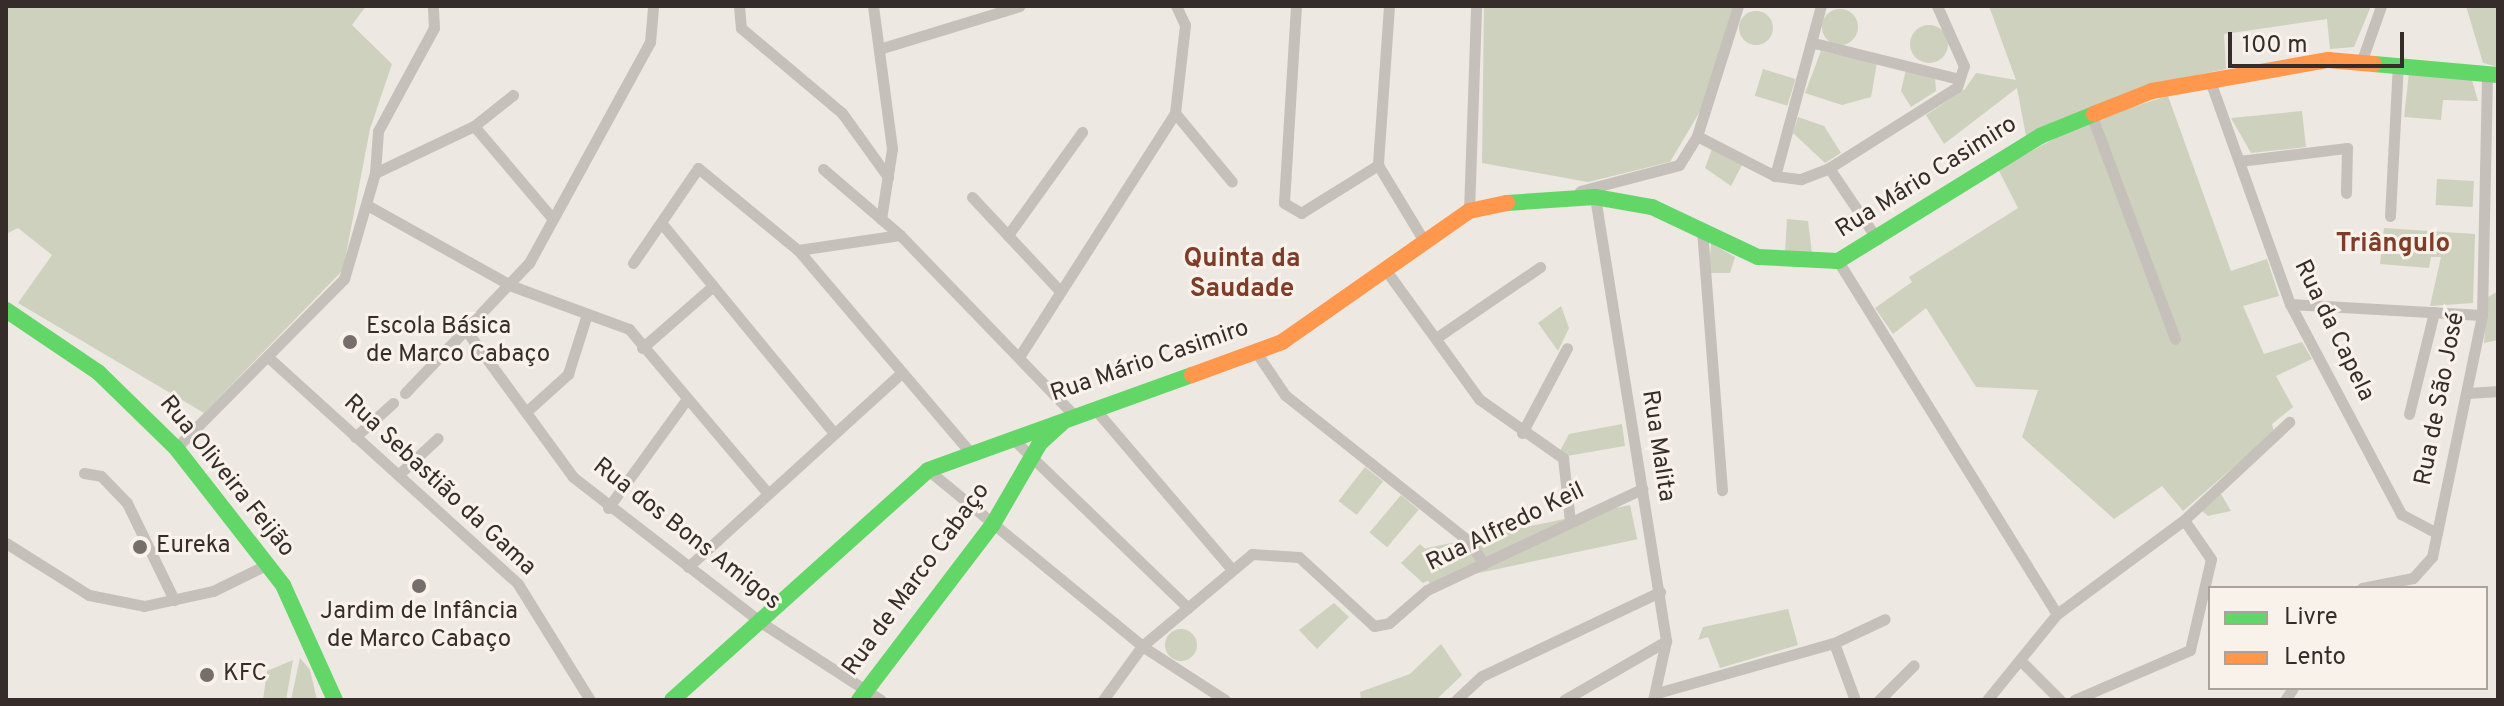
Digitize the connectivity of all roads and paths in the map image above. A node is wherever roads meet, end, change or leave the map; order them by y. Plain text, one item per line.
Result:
1 (433, 6) edge
2 (653, 6) edge
3 (739, 6) edge
4 (873, 6) edge
5 (1020, 6) edge
6 (1176, 6) edge
7 (1296, 6) edge
8 (1389, 6) edge
9 (1476, 6) edge
10 (1738, 6) edge
11 (1821, 6) edge
12 (1937, 6) edge
13 (2381, 6) edge
14 (1814, 43) junction
15 (879, 49) junction
16 (2362, 60) junction
17 (2398, 62) junction
18 (2493, 74) edge
19 (2209, 78) junction
20 (1959, 79) junction
21 (513, 95) dead end
22 (1175, 113) junction
23 (2091, 114) junction
24 (474, 126) junction
25 (1082, 132) dead end
26 (1697, 136) junction
27 (2239, 161) junction
28 (1378, 165) junction
29 (1829, 168) junction
30 (823, 169) dead end
31 (375, 173) junction
32 (1775, 176) junction
33 (888, 177) junction
34 (1232, 182) dead end
35 (2346, 193) dead end
36 (1564, 194) junction
37 (972, 197) dead end
38 (1595, 197) junction
39 (367, 205) junction
40 (1469, 211) junction
41 (2390, 216) dead end
42 (552, 218) junction
43 (881, 219) junction
44 (663, 225) junction
45 (1702, 230) junction
46 (900, 235) junction
47 (1008, 235) junction
48 (1877, 239) junction
49 (1424, 241) junction
50 (798, 250) junction
51 (1838, 261) junction
52 (633, 263) dead end
53 (1540, 267) dead end
54 (1385, 269) junction
55 (512, 286) junction
56 (713, 286) junction
57 (1060, 291) junction
58 (2290, 304) junction
59 (6, 310) edge
60 (2434, 312) junction
61 (587, 314) junction
62 (2482, 315) junction
63 (468, 333) junction
64 (1436, 338) junction
65 (2175, 339) dead end
66 (642, 348) junction
67 (1567, 348) dead end
68 (1256, 352) junction
69 (268, 357) junction
70 (1019, 357) junction
71 (900, 374) junction
72 (2498, 391) edge
73 (405, 393) dead end
74 (2468, 393) junction
75 (687, 399) junction
76 (393, 403) dead end
77 (1094, 408) junction
78 (526, 412) junction
79 (2409, 414) dead end
80 (1074, 415) junction
81 (2289, 422) dead end
82 (833, 432) junction
83 (1522, 433) junction
84 (355, 437) junction
85 (1011, 437) junction
86 (438, 438) dead end
87 (176, 448) junction
88 (971, 453) junction
89 (1030, 457) junction
90 (928, 470) junction
91 (84, 473) dead end
92 (398, 475) junction
93 (1642, 489) junction
94 (1722, 490) dead end
95 (766, 491) junction
96 (608, 508) junction
97 (2184, 520) junction
98 (1570, 521) junction
99 (993, 524) junction
100 (2436, 533) junction
101 (6, 543) edge
102 (268, 564) junction
103 (1484, 564) junction
104 (688, 567) junction
105 (1230, 567) junction
106 (2369, 586) edge
107 (1660, 592) junction
108 (174, 600) junction
109 (1188, 608) junction
110 (2057, 614) junction
111 (1885, 619) dead end
112 (759, 621) junction
113 (1666, 641) junction
114 (1834, 643) junction
115 (1142, 646) junction
116 (2021, 661) junction
117 (1914, 665) dead end
118 (1472, 687) junction
119 (326, 692) edge
120 (862, 695) edge
121 (1655, 697) edge
122 (335, 700) edge
123 (590, 700) edge
124 (672, 700) edge
125 (881, 700) edge
126 (1103, 700) edge
127 (1225, 700) edge
128 (1456, 700) edge
129 (1481, 700) edge
130 (1564, 700) edge
131 (1855, 700) edge
132 (1879, 700) edge
133 (1987, 700) edge
134 (2060, 700) edge
135 (2074, 700) edge

1 - 31 street
2 - 42 street
3 - 33 street
4 - 15 street
5 - 15 street
6 - 22 street
7 - 28 street
8 - 28 street
9 - 40 street
10 - 26 street
11 - 14 street
12 - 20 street
13 - 16 street
14 - 20 street
14 - 32 street
15 - 33 street
16 - 17 street, Rua Mário Casimiro
16 - 19 street, Rua Mário Casimiro
17 - 18 street, Rua Mário Casimiro
17 - 41 street
18 - 62 street, Rua de São José
19 - 23 street, Rua Mário Casimiro
19 - 27 street, Rua da Capela
20 - 29 street
21 - 24 street
22 - 34 street
22 - 57 street
23 - 48 street, Rua Mário Casimiro
23 - 65 street
24 - 31 street
24 - 42 street
25 - 47 street
26 - 32 street
26 - 36 street
27 - 35 street
27 - 58 street, Rua da Capela
28 - 49 street
29 - 32 street
29 - 48 street
30 - 43 street
31 - 39 street
33 - 43 street
36 - 38 street, Rua Mário Casimiro
36 - 40 street, Rua Mário Casimiro
37 - 47 street
38 - 45 street, Rua Mário Casimiro
38 - 93 street, Rua Malita
39 - 55 street
39 - 69 street
40 - 49 street, Rua Mário Casimiro
42 - 55 street
43 - 46 street
44 - 50 street
44 - 52 street
44 - 56 street
45 - 51 street, Rua Mário Casimiro
45 - 94 street
46 - 50 street
46 - 70 street
47 - 57 street
48 - 51 street, Rua Mário Casimiro
49 - 54 street, Rua Mário Casimiro
50 - 71 street
51 - 110 street
53 - 64 street
54 - 64 street
54 - 68 street, Rua Mário Casimiro
55 - 61 street
55 - 63 street
56 - 66 street
56 - 82 street
57 - 70 street
58 - 60 street
58 - 100 street, Rua da Capela
59 - 87 street, Rua Oliveira Feijão
60 - 62 street
60 - 79 street
61 - 66 street
61 - 78 street
62 - 74 street, Rua de São José
63 - 73 street
63 - 78 street, Rua dos Bons Amigos
64 - 83 street
66 - 75 street
67 - 83 street
68 - 77 street, Rua Mário Casimiro
68 - 103 street
69 - 84 street, Rua Sebastião da Gama
69 - 87 street
70 - 80 street
71 - 82 street
71 - 88 street
72 - 74 street
74 - 100 street, Rua de São José
75 - 95 street
75 - 96 street
76 - 84 street
77 - 80 street, Rua Mário Casimiro
77 - 105 street
78 - 96 street, Rua dos Bons Amigos
80 - 85 street, Rua Mário Casimiro
80 - 89 street, Rua de Marco Cabaço
81 - 97 street
82 - 95 street
83 - 98 street
84 - 92 street, Rua Sebastião da Gama
85 - 88 street, Rua Mário Casimiro
85 - 89 street
86 - 92 street
87 - 102 street, Rua Oliveira Feijão
88 - 90 street, Rua Mário Casimiro
89 - 99 street, Rua de Marco Cabaço
89 - 109 street
90 - 99 street
90 - 112 street, Rua Mário Casimiro
91 - 108 street
92 - 123 street, Rua Sebastião da Gama
93 - 98 street, Rua Alfredo Keil
93 - 107 street, Rua Malita
95 - 104 street
96 - 104 street, Rua dos Bons Amigos
97 - 110 street
97 - 135 street
98 - 103 street, Rua Alfredo Keil
99 - 115 street
99 - 120 street, Rua de Marco Cabaço
100 - 106 street, Rua de São José
101 - 108 street
102 - 108 street
102 - 119 street, Rua Oliveira Feijão
103 - 105 street, Rua Alfredo Keil
104 - 112 street, Rua dos Bons Amigos
105 - 109 street, Rua Alfredo Keil
107 - 113 street, Rua Malita
107 - 118 street
109 - 115 street, Rua Alfredo Keil
110 - 116 street
111 - 114 street
112 - 120 street, Rua dos Bons Amigos
112 - 124 street, Rua Mário Casimiro
113 - 121 street, Rua Malita
113 - 130 street
114 - 121 street
114 - 131 street
115 - 126 street, Rua Alfredo Keil
115 - 127 street
116 - 133 street
116 - 134 street
117 - 132 street
118 - 128 street
118 - 129 street
119 - 122 street, Rua Oliveira Feijão
120 - 125 street, Rua dos Bons Amigos

